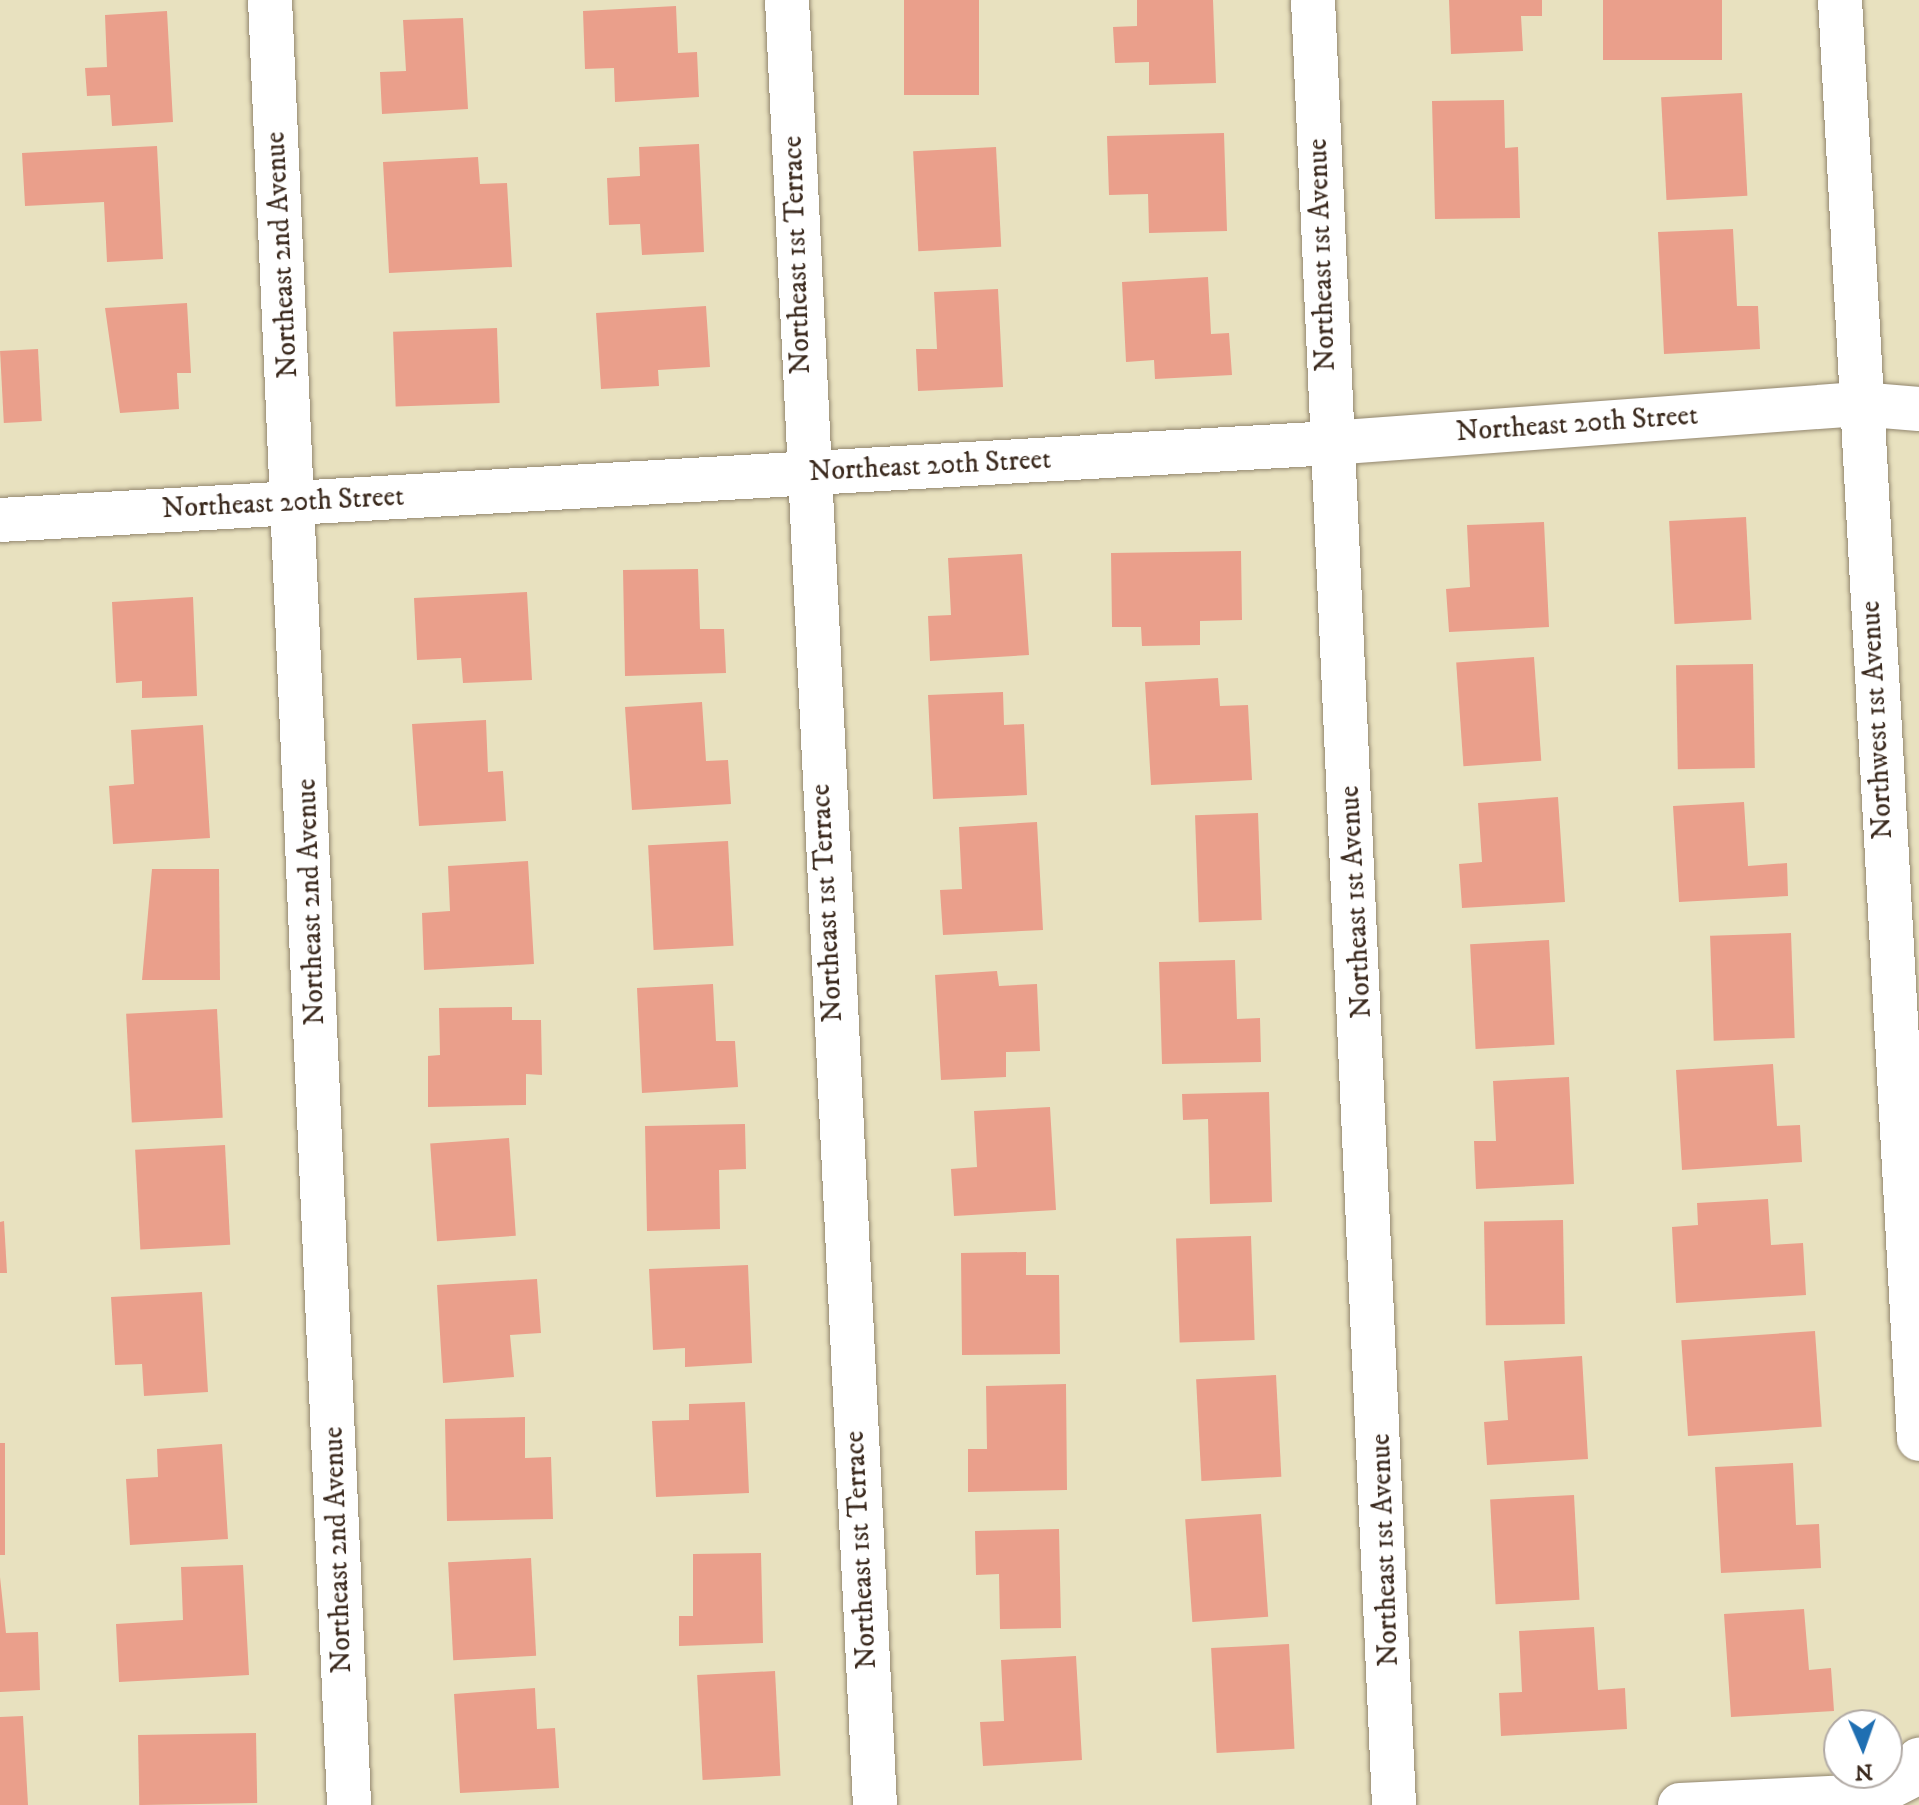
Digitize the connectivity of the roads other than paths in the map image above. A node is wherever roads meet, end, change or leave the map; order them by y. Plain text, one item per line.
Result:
1 (270, 0) edge
2 (787, 0) edge
3 (1313, 0) edge
4 (1840, 0) edge
5 (1859, 404) junction
6 (1919, 409) edge
7 (1330, 443) junction
8 (805, 473) junction
9 (295, 502) junction
10 (0, 520) edge
11 (1919, 1439) edge
12 (1917, 1767) edge
13 (349, 1805) edge
14 (875, 1805) edge
15 (1394, 1805) edge
16 (1680, 1805) edge

1 - 9 street, Northeast 2nd Avenue
2 - 8 street, Northeast 1st Terrace
3 - 7 street, Northeast 1st Avenue
4 - 5 street, Northwest 1st Avenue
5 - 6 street, Northeast 20th Street
5 - 7 street, Northeast 20th Street
5 - 11 street, Northwest 1st Avenue
7 - 8 street, Northeast 20th Street
7 - 15 street, Northeast 1st Avenue
8 - 9 street, Northeast 20th Street
8 - 14 street, Northeast 1st Terrace
9 - 10 street, Northeast 20th Street
9 - 13 street, Northeast 2nd Avenue
12 - 16 street

